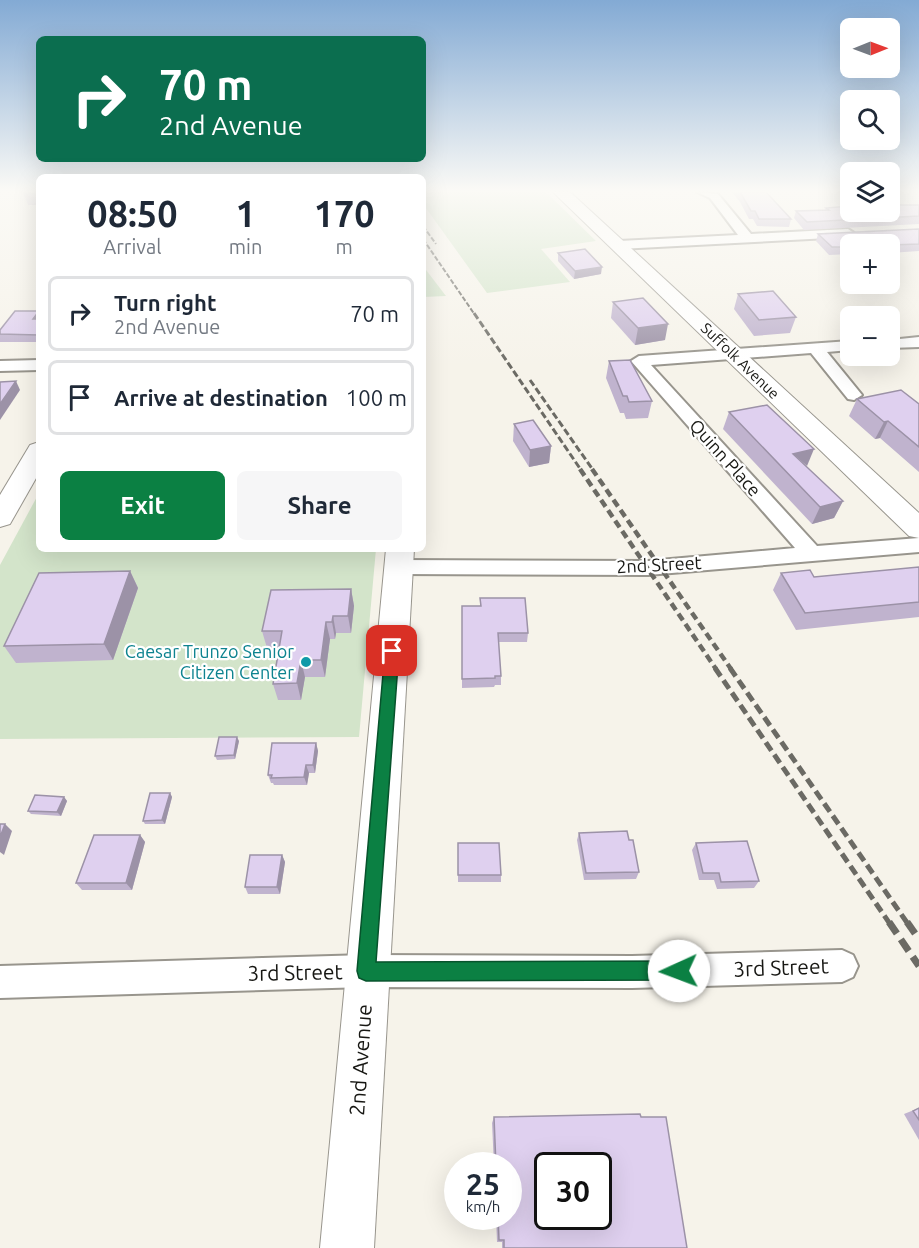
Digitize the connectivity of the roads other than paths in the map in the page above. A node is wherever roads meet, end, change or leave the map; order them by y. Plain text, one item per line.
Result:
1 (624, 250) edge
2 (919, 342) edge
3 (900, 343) edge
4 (840, 347) edge
5 (816, 349) junction
6 (733, 354) junction
7 (36, 365) edge
8 (0, 366) edge
9 (854, 395) dead end
10 (36, 455) edge
11 (0, 518) edge
12 (919, 529) edge
13 (919, 545) edge
14 (812, 554) junction
15 (399, 558) edge
16 (842, 966) dead end
17 (366, 971) junction
18 (0, 982) edge
19 (347, 1248) edge

1 - 6 main road, Suffolk Avenue
2 - 3 street
4 - 5 street
5 - 6 street
5 - 9 street
6 - 12 main road, Suffolk Avenue
6 - 14 street, Quinn Place
7 - 8 street
10 - 11 main road
13 - 14 street, 2nd Street
14 - 15 street, 2nd Street
15 - 17 main road, 2nd Avenue
16 - 17 street, 3rd Street
17 - 18 street, 3rd Street
17 - 19 main road, 2nd Avenue

